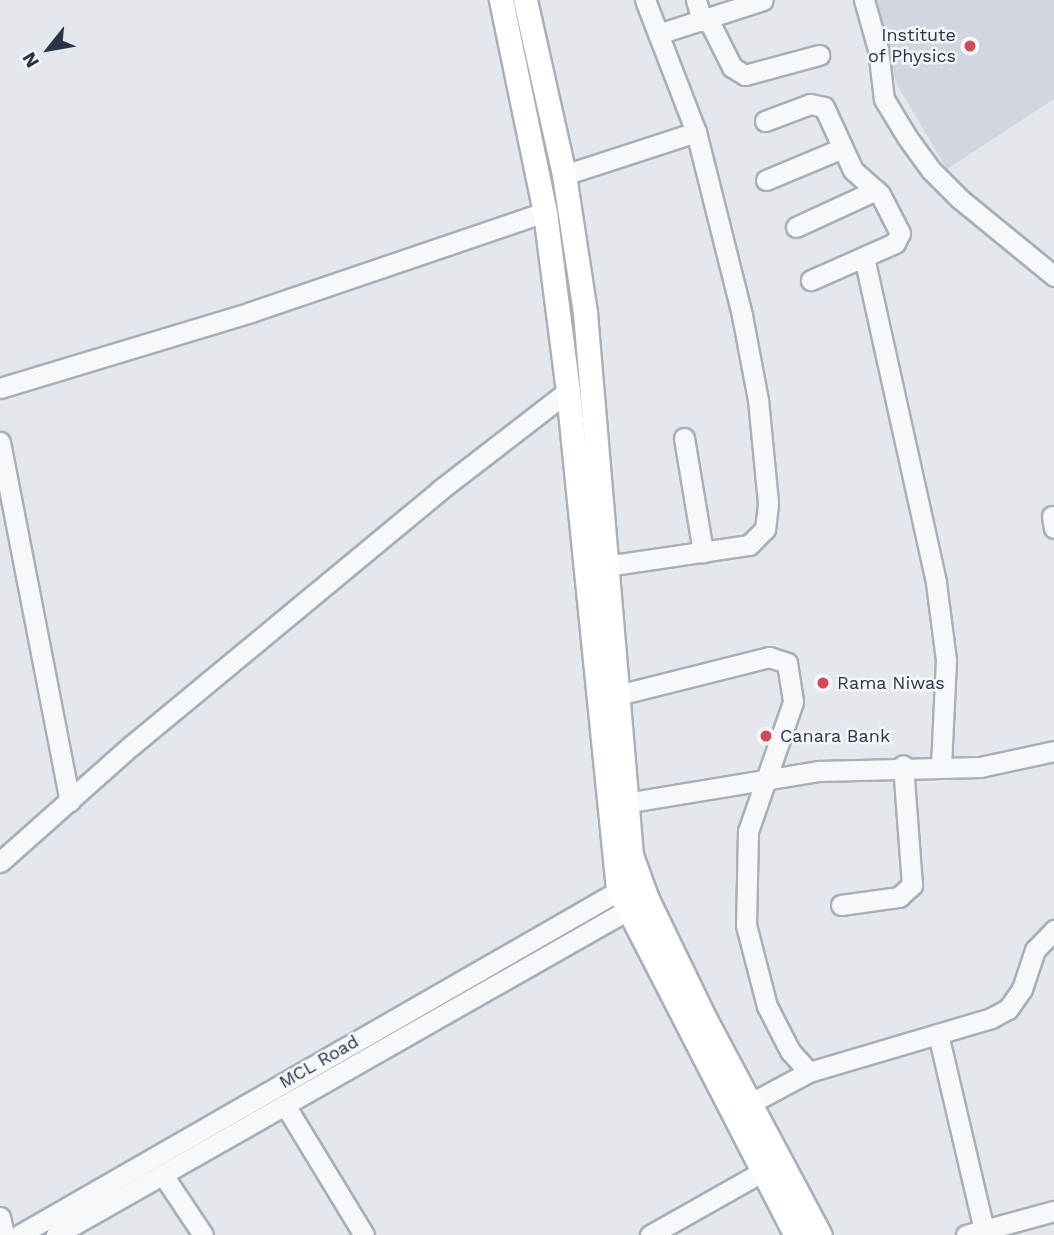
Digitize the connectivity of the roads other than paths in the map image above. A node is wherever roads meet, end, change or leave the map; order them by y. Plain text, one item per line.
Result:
1 (501, 0) edge
2 (525, 0) edge
3 (645, 0) edge
4 (696, 0) edge
5 (763, 0) edge
6 (864, 0) edge
7 (705, 20) junction
8 (658, 34) junction
9 (819, 55) dead end
10 (765, 121) dead end
11 (696, 132) junction
12 (843, 148) junction
13 (564, 175) junction
14 (766, 180) dead end
15 (876, 190) junction
16 (545, 212) junction
17 (796, 227) dead end
18 (864, 257) junction
19 (1054, 276) edge
20 (811, 280) dead end
21 (585, 319) junction
22 (559, 322) junction
23 (0, 388) edge
24 (568, 391) junction
25 (684, 438) dead end
26 (0, 442) edge
27 (703, 552) junction
28 (606, 566) junction
29 (618, 695) junction
30 (1054, 751) edge
31 (903, 765) junction
32 (941, 766) junction
33 (765, 781) junction
34 (70, 801) junction
35 (625, 803) junction
36 (0, 862) edge
37 (633, 895) junction
38 (841, 905) dead end
39 (1054, 930) edge
40 (938, 1034) junction
41 (809, 1072) junction
42 (751, 1103) junction
43 (285, 1105) junction
44 (762, 1172) junction
45 (163, 1175) junction
46 (1054, 1210) edge
47 (0, 1217) edge
48 (975, 1233) edge
49 (4, 1235) edge
50 (19, 1235) edge
51 (56, 1235) edge
52 (203, 1235) edge
53 (364, 1235) edge
54 (650, 1235) edge
55 (796, 1235) edge
56 (820, 1235) edge

1 - 16 main road
2 - 13 main road
3 - 8 street
4 - 7 street
5 - 7 street
6 - 19 street
7 - 8 street
7 - 9 street
8 - 11 street
10 - 12 street
11 - 13 street
11 - 27 street
12 - 14 street
12 - 15 street
13 - 21 main road
15 - 17 street
15 - 18 street
16 - 22 main road
16 - 23 street
18 - 20 street
18 - 32 street
21 - 22 main road
21 - 28 main road
22 - 24 main road
24 - 34 street
24 - 37 main road
25 - 27 street
26 - 34 street
27 - 28 street
28 - 29 main road
29 - 33 street
29 - 35 main road
30 - 32 street
31 - 32 street
31 - 33 street
31 - 38 street
33 - 35 street
33 - 41 street
34 - 36 street
35 - 37 main road
37 - 42 main road
37 - 43 street, MCL Road
37 - 44 main road
37 - 50 street, MCL Road
39 - 40 street
40 - 41 street
40 - 48 street
41 - 42 street
42 - 56 main road
43 - 45 street, MCL Road
43 - 53 street
44 - 54 street
44 - 55 main road
45 - 51 street, MCL Road
45 - 52 street
46 - 48 street
47 - 49 street

